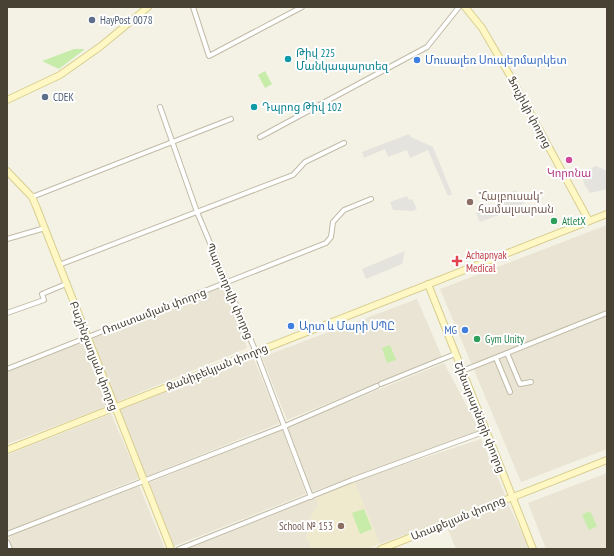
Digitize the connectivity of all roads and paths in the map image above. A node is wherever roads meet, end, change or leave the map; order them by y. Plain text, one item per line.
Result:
1 (147, 7) edge
2 (193, 7) edge
3 (302, 7) edge
4 (459, 7) edge
5 (465, 7) edge
6 (7, 99) edge
7 (160, 106) dead end
8 (231, 119) dead end
9 (260, 138) dead end
10 (172, 142) junction
11 (344, 143) dead end
12 (7, 171) edge
13 (32, 197) junction
14 (371, 199) dead end
15 (197, 212) junction
16 (607, 214) edge
17 (589, 221) junction
18 (45, 228) junction
19 (7, 239) edge
20 (59, 265) junction
21 (226, 283) junction
22 (66, 284) junction
23 (428, 284) junction
24 (7, 313) edge
25 (607, 313) edge
26 (87, 337) junction
27 (256, 352) junction
28 (507, 353) junction
29 (455, 354) junction
30 (496, 358) junction
31 (7, 369) edge
32 (462, 371) junction
33 (531, 382) dead end
34 (510, 392) dead end
35 (114, 408) junction
36 (285, 426) junction
37 (486, 431) junction
38 (7, 450) edge
39 (607, 460) edge
40 (144, 481) junction
41 (311, 497) junction
42 (513, 497) junction
43 (7, 534) edge
44 (7, 542) edge
45 (10, 549) edge
46 (170, 549) edge
47 (179, 549) edge
48 (381, 549) edge
49 (533, 549) edge

1 - 6 main road
2 - 3 street
4 - 9 street
5 - 17 main road, Ֆուչիկի փողոց
7 - 10 street, Պարսողովի փողոց
8 - 10 street
10 - 13 street
10 - 15 street, Պարսողովի փողոց
11 - 15 street
12 - 13 main road, Բաշինջաղյան փողոց
13 - 18 main road, Բաշինջաղյան փողոց
14 - 21 street, Ռուստամյան փողոց
15 - 20 street
15 - 21 street, Պարսողովի փողոց
16 - 17 main road, Ջանիբեկյան փողոց
17 - 23 main road, Ջանիբեկյան փողոց
18 - 19 street
18 - 20 main road, Բաշինջաղյան փողոց
20 - 22 main road, Բաշինջաղյան փողոց
21 - 26 street, Ռուստամյան փողոց
21 - 27 street, Պարսողովի փողոց
22 - 24 street
22 - 26 main road, Բաշինջաղյան փողոց
23 - 27 main road, Ջանիբեկյան փողոց
23 - 29 main road, Շինարարների փողոց
25 - 28 street
26 - 31 street, Ռուստամյան փողոց
26 - 35 main road, Բաշինջաղյան փողոց
27 - 35 main road, Ջանիբեկյան փողոց
27 - 36 street, Պարսողովի փողոց
28 - 30 street
28 - 33 street
29 - 32 main road, Շինարարների փողոց
29 - 36 street
30 - 32 street
30 - 34 street
32 - 37 main road, Շինարարների փողոց
35 - 38 main road, Ջանիբեկյան փողոց
35 - 40 main road, Բաշինջաղյան փողոց
36 - 40 street
36 - 41 street, Պարսողովի փողոց
37 - 41 street
37 - 42 main road, Շինարարների փողոց
39 - 42 main road, Առաքելյան փողոց
40 - 43 street
40 - 46 main road, Բաշինջաղյան փողոց
41 - 47 street
42 - 48 main road, Առաքելյան փողոց
42 - 49 main road, Շինարարների փողոց
44 - 45 street

